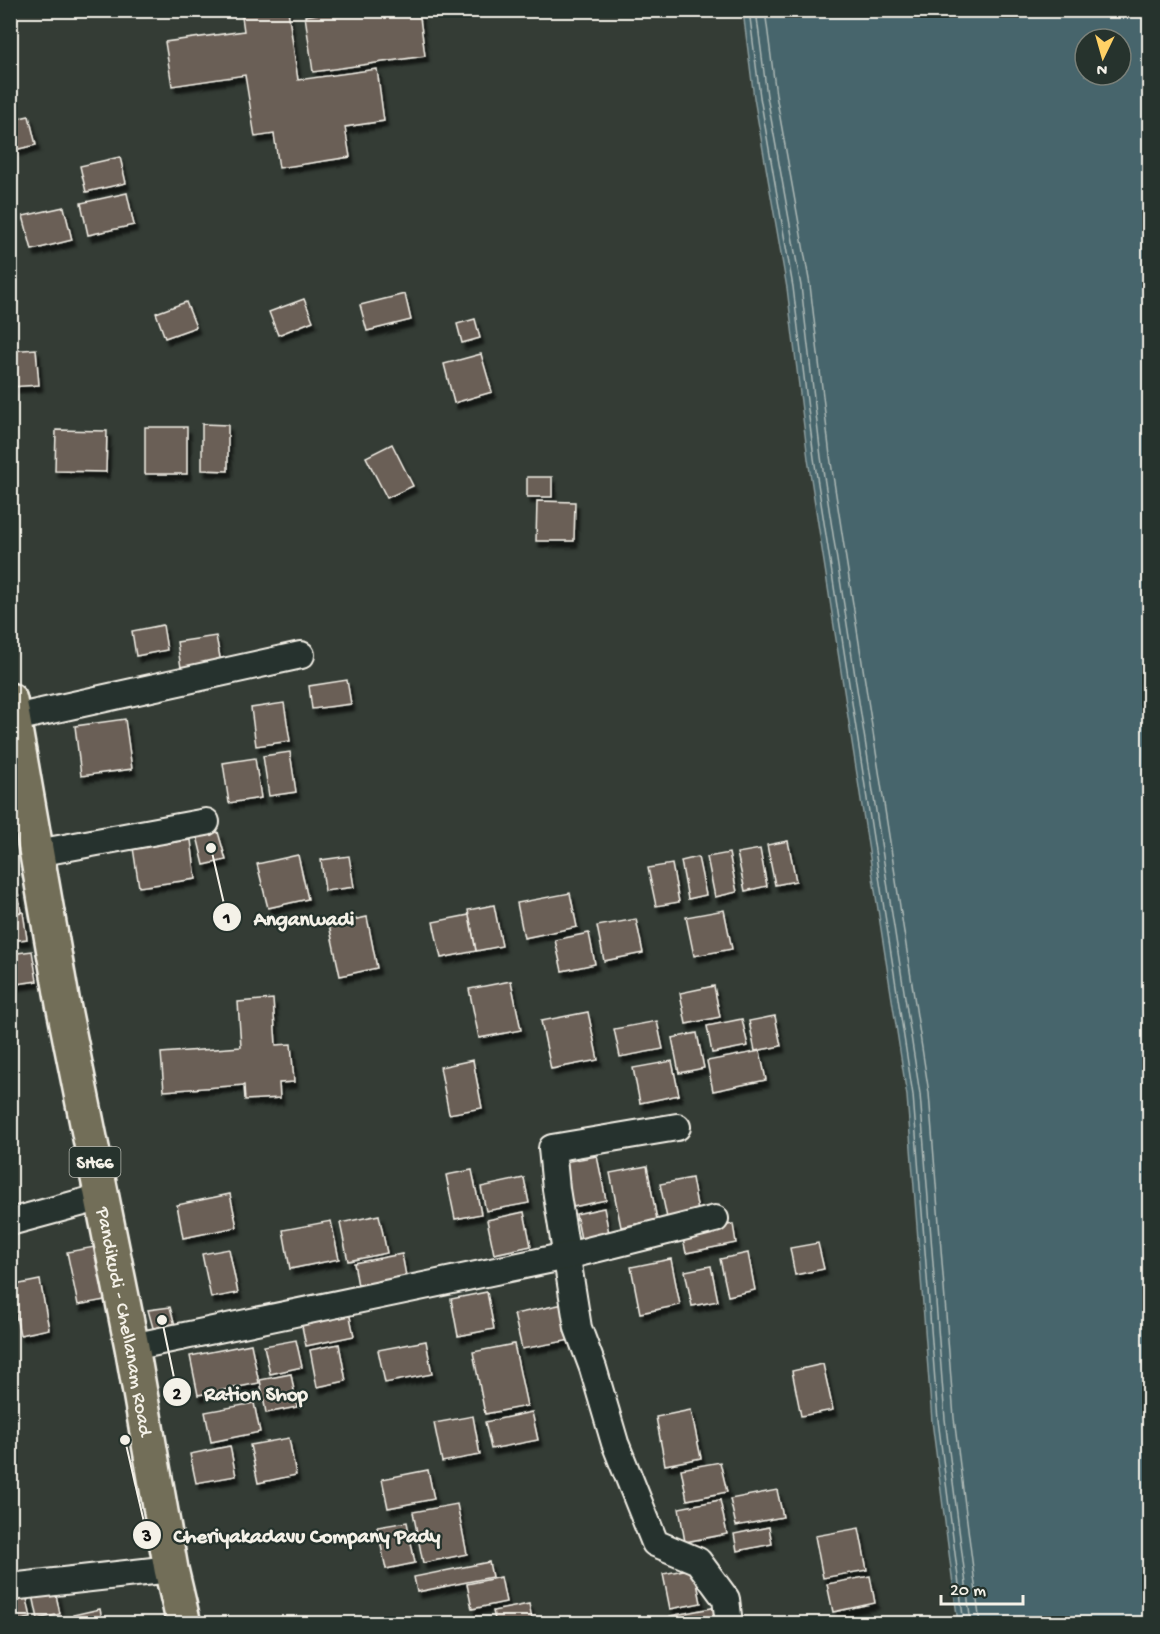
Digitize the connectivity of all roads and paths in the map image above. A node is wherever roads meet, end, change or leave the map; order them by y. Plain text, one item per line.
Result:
1 (301, 655) dead end
2 (12, 712) edge
3 (206, 822) dead end
4 (37, 853) junction
5 (677, 1127) dead end
6 (102, 1197) junction
7 (715, 1219) dead end
8 (10, 1222) edge
9 (567, 1256) junction
10 (132, 1347) junction
11 (171, 1569) junction
12 (10, 1587) edge
13 (184, 1623) edge
14 (729, 1623) edge

1 - 2 street
2 - 4 main road, Pandikudi - Chellanam Road / SH66
3 - 4 street
4 - 6 main road, Pandikudi - Chellanam Road / SH66
5 - 9 street
6 - 8 street
6 - 10 main road, Pandikudi - Chellanam Road / SH66
7 - 9 street
9 - 10 street
9 - 14 street
10 - 11 main road, Pandikudi - Chellanam Road / SH66
11 - 12 street
11 - 13 main road, Pandikudi - Chellanam Road / SH66

